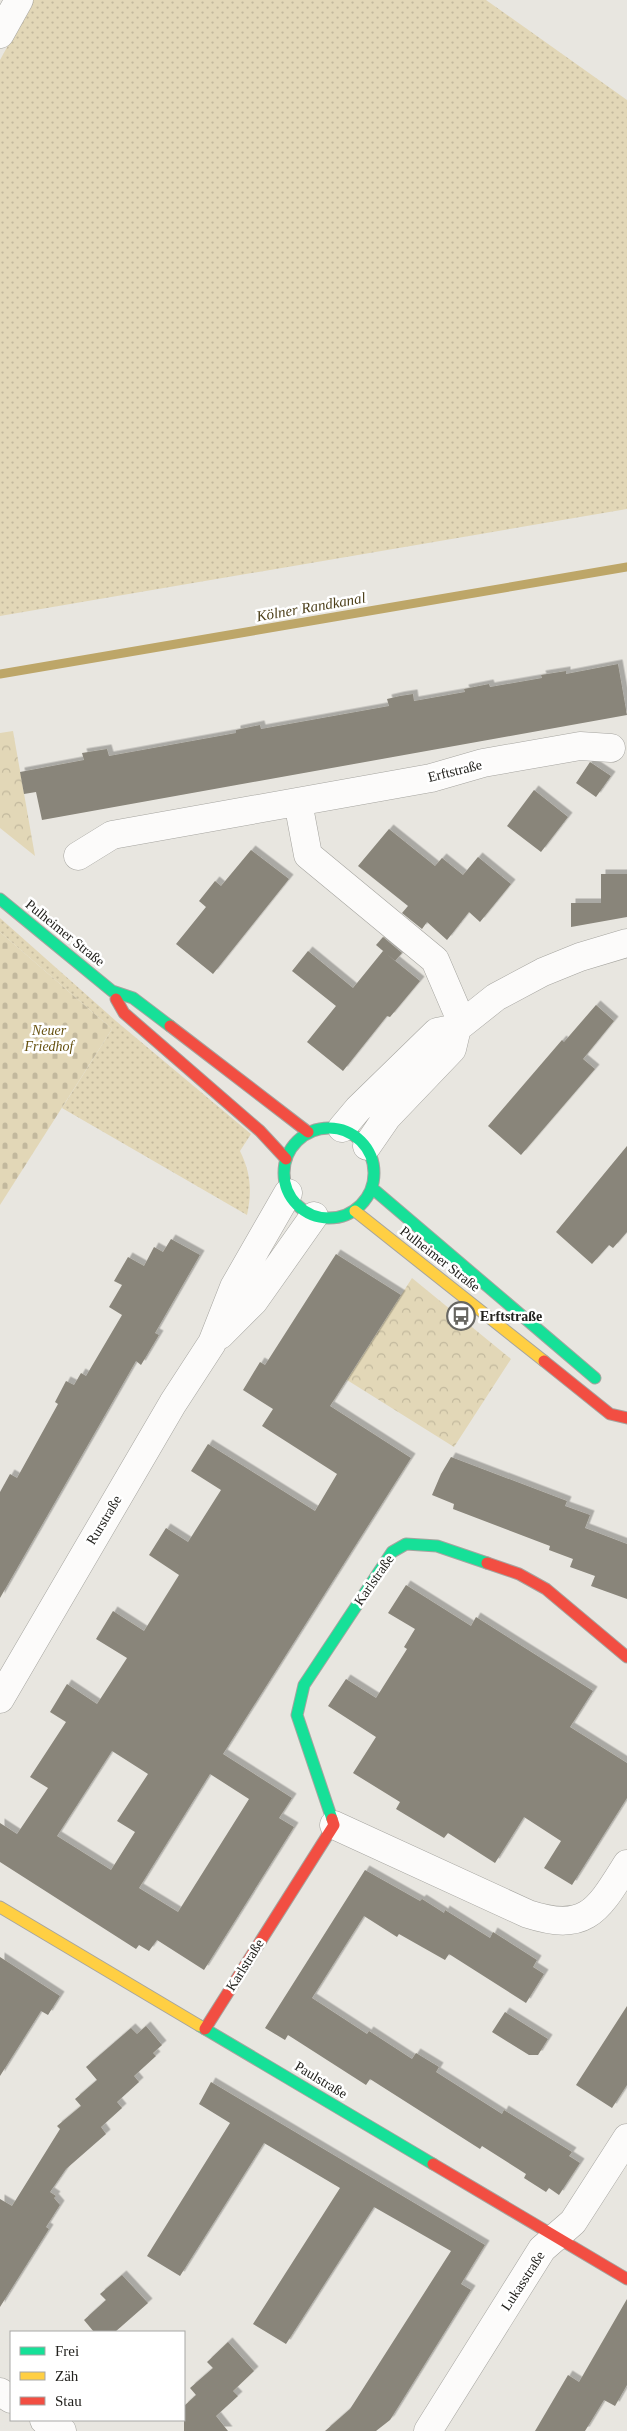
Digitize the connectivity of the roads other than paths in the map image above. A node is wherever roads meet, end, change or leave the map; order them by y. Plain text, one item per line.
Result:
1 (19, 0) edge
2 (0, 34) edge
3 (612, 748) dead end
4 (298, 802) junction
5 (78, 856) dead end
6 (0, 899) edge
7 (627, 943) edge
8 (112, 991) junction
9 (459, 1025) junction
10 (342, 1128) junction
11 (308, 1132) junction
12 (367, 1146) junction
13 (286, 1159) junction
14 (372, 1188) junction
15 (288, 1193) junction
16 (355, 1211) junction
17 (314, 1216) junction
18 (212, 1343) junction
19 (603, 1385) dead end
20 (627, 1418) edge
21 (627, 1657) edge
22 (0, 1699) edge
23 (334, 1825) junction
24 (627, 1864) edge
25 (0, 1907) edge
26 (205, 2029) junction
27 (627, 2138) edge
28 (556, 2236) junction
29 (627, 2279) edge
30 (46, 2421) edge
31 (62, 2431) edge
32 (428, 2431) edge

1 - 2 street
3 - 4 street, Erftstraße
4 - 5 street, Erftstraße
4 - 9 street
6 - 8 main road, Pulheimer Straße
7 - 9 street
8 - 11 main road, Pulheimer Straße
8 - 13 main road, Pulheimer Straße
9 - 10 street
9 - 12 street
10 - 11 main road
10 - 12 main road
11 - 13 main road
12 - 14 main road
13 - 15 main road
14 - 16 main road
14 - 19 main road, Pulheimer Straße
15 - 17 main road
15 - 18 street, Rurstraße
16 - 17 main road
16 - 20 main road, Pulheimer Straße
17 - 18 street, Rurstraße
18 - 22 street, Rurstraße
21 - 23 main road, Karlstraße
23 - 24 street
23 - 26 main road, Karlstraße
25 - 26 main road, Paulstraße
26 - 28 main road, Paulstraße
27 - 28 street, Lukasstraße
28 - 29 main road, Paulstraße
28 - 32 street, Lukasstraße
30 - 31 street

